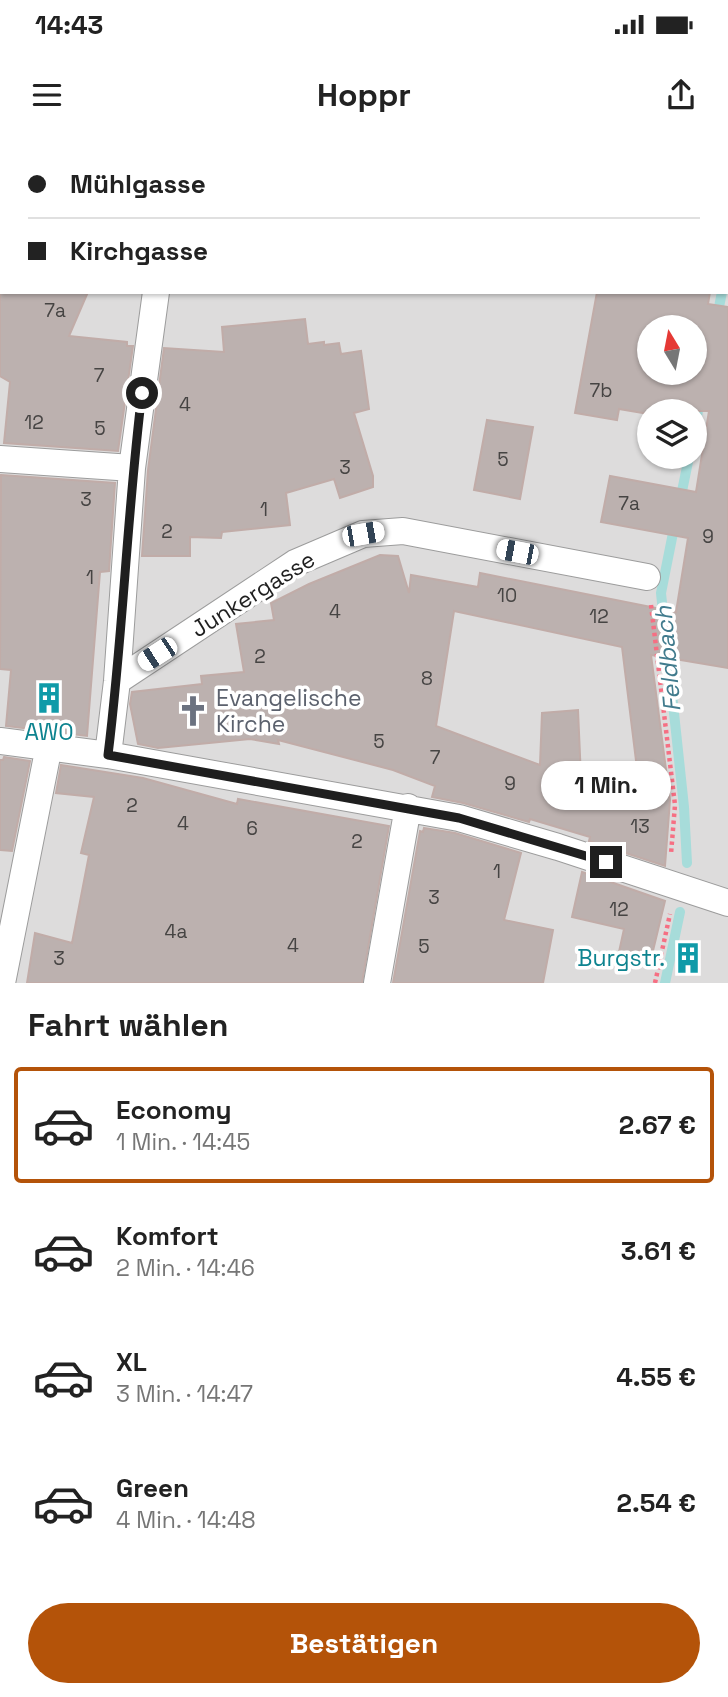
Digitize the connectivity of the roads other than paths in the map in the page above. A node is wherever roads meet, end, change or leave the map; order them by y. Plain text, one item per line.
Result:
1 (156, 294) edge
2 (0, 459) edge
3 (132, 468) junction
4 (647, 577) road end
5 (117, 681) junction
6 (0, 741) edge
7 (49, 746) junction
8 (108, 755) junction
9 (408, 807) junction
10 (728, 903) edge
11 (2, 983) edge
12 (377, 983) edge

1 - 3 street
2 - 3 street
3 - 5 street
4 - 5 street, Junkergasse
5 - 8 street
6 - 7 street
7 - 8 street
7 - 11 street
8 - 9 street
9 - 10 street
9 - 12 street

